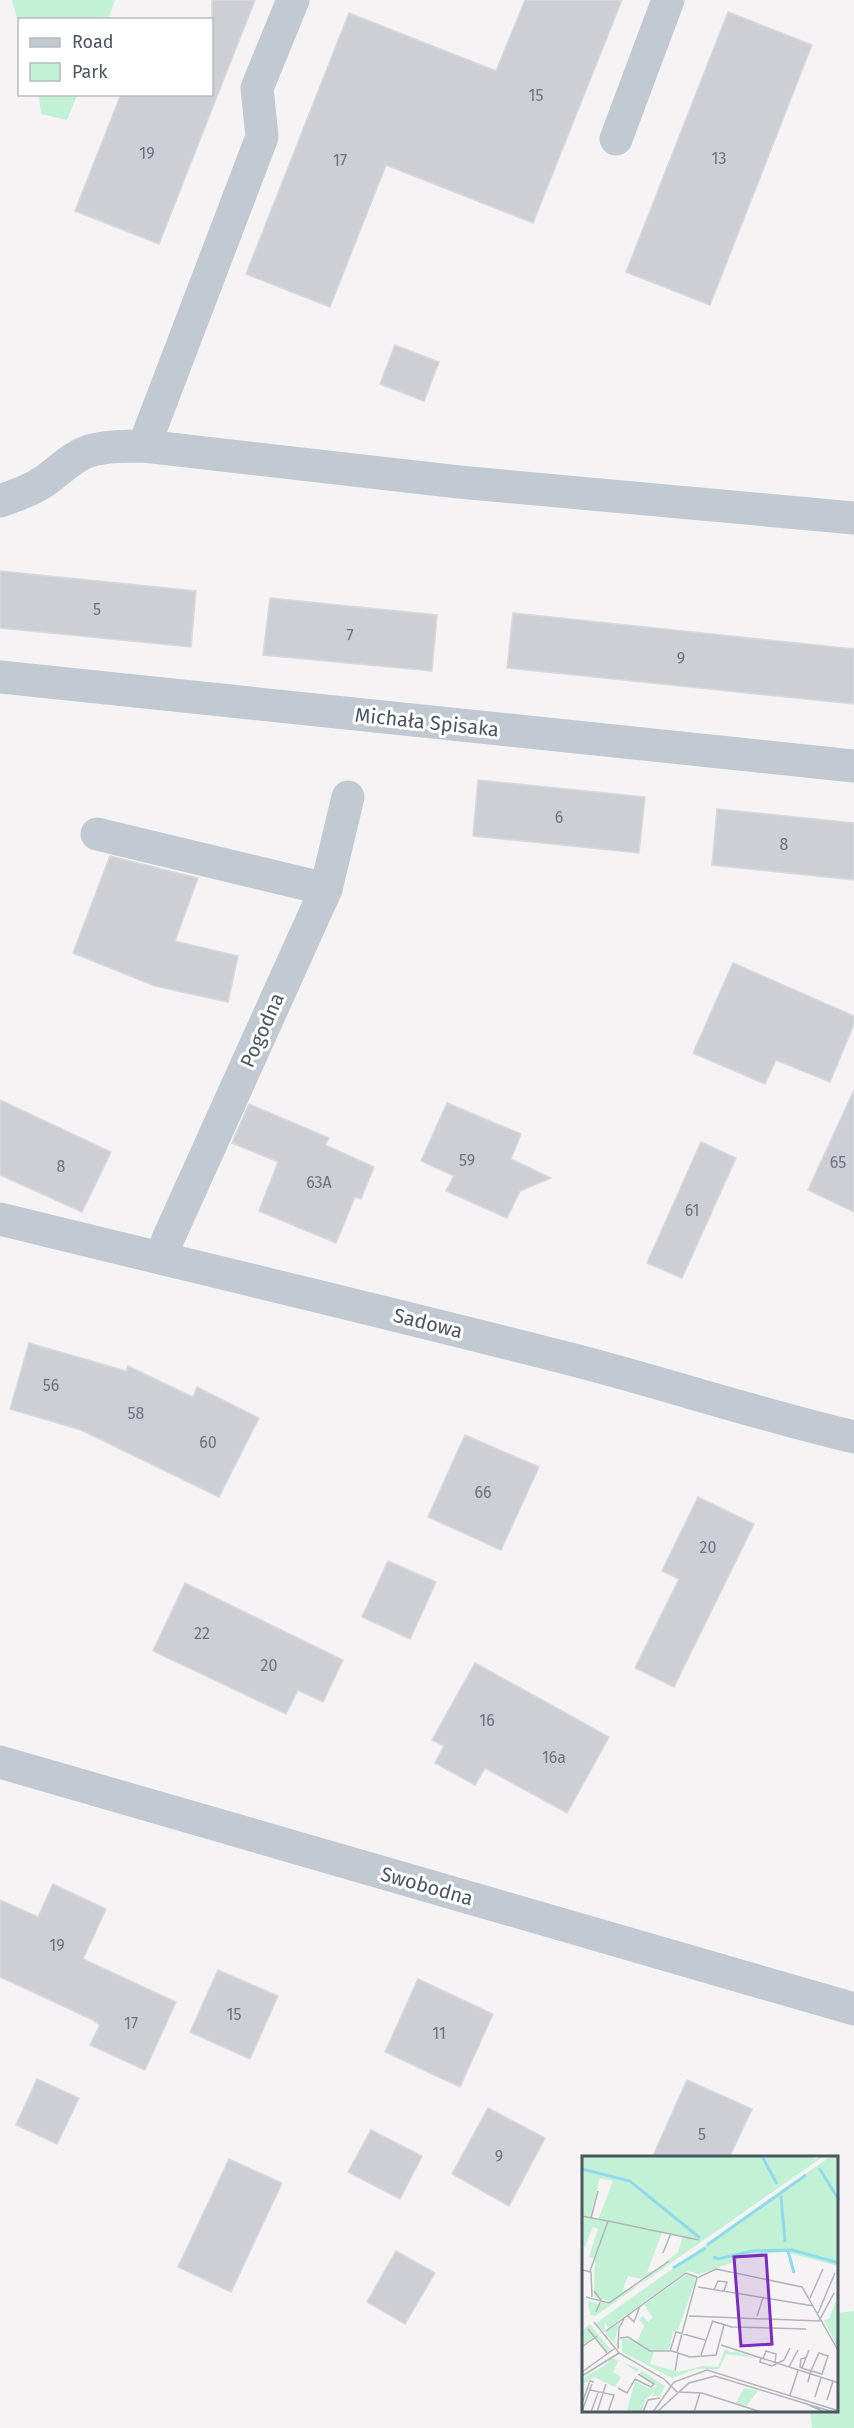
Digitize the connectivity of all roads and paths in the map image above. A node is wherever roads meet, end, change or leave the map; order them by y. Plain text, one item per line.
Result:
1 (293, 0) edge
2 (668, 0) edge
3 (616, 139) dead end
4 (144, 446) junction
5 (0, 501) edge
6 (854, 518) edge
7 (0, 677) edge
8 (854, 766) edge
9 (348, 797) dead end
10 (96, 834) dead end
11 (326, 889) junction
12 (0, 1219) edge
13 (162, 1258) junction
14 (854, 1437) edge
15 (0, 1762) edge
16 (854, 2009) edge

1 - 4 street
2 - 3 street
4 - 5 street
4 - 6 street
7 - 8 street, Michała Spisaka
9 - 11 street, Pogodna
10 - 11 street
11 - 13 street, Pogodna
12 - 13 street, Sadowa
13 - 14 street, Sadowa
15 - 16 street, Swobodna

